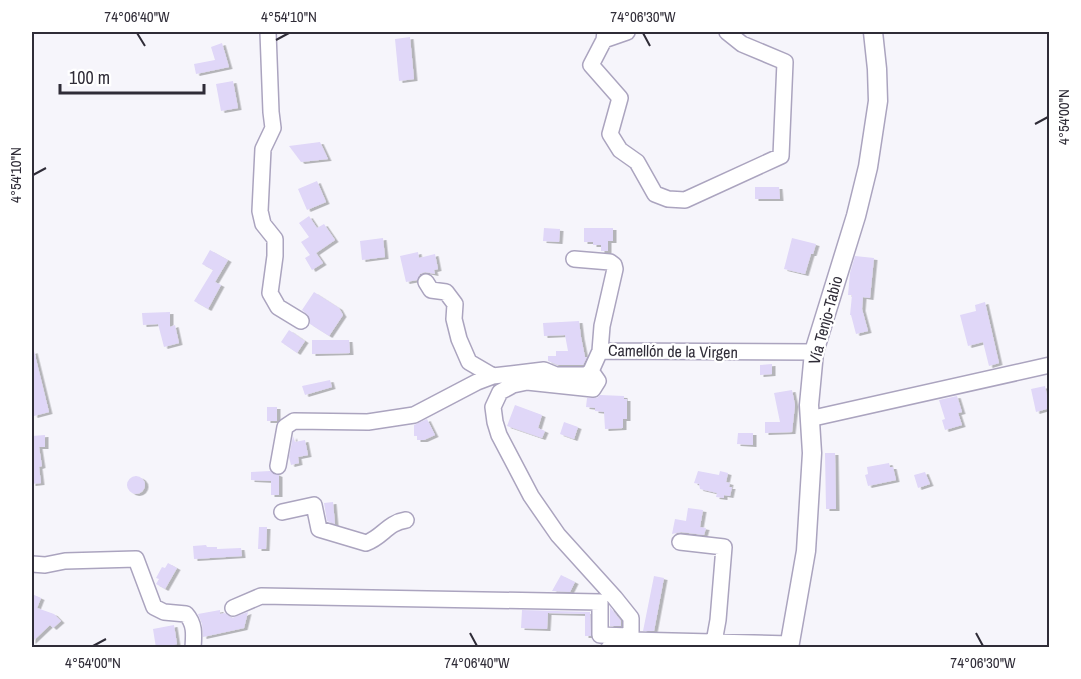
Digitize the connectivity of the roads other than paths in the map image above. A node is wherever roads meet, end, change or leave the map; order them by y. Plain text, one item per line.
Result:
1 (268, 32) edge
2 (627, 32) edge
3 (727, 32) edge
4 (873, 32) edge
5 (604, 36) edge
6 (574, 259) dead end
7 (426, 282) dead end
8 (302, 321) dead end
9 (600, 351) junction
10 (814, 352) junction
11 (1050, 365) edge
12 (591, 371) junction
13 (493, 376) junction
14 (809, 419) junction
15 (278, 466) dead end
16 (282, 512) dead end
17 (406, 520) dead end
18 (680, 542) dead end
19 (32, 564) edge
20 (233, 608) dead end
21 (631, 638) junction
22 (714, 642) junction
23 (789, 646) edge
24 (193, 648) edge
25 (609, 648) edge

1 - 8 street
2 - 5 street
3 - 5 street
4 - 10 main road, Vía Tenjo-Tabio
6 - 9 street
7 - 13 street
9 - 10 street, Camellón de la Virgen
9 - 12 street, Camellón de la Virgen
10 - 14 main road, Vía Tenjo-Tabio
11 - 14 street
12 - 13 street, Camellón de la Virgen
12 - 21 street
13 - 15 street, Camellón de la Virgen
14 - 23 main road, Vía Tenjo-Tabio
16 - 17 street
18 - 22 street
19 - 24 street
20 - 21 street
21 - 22 street
21 - 25 street
22 - 23 street

